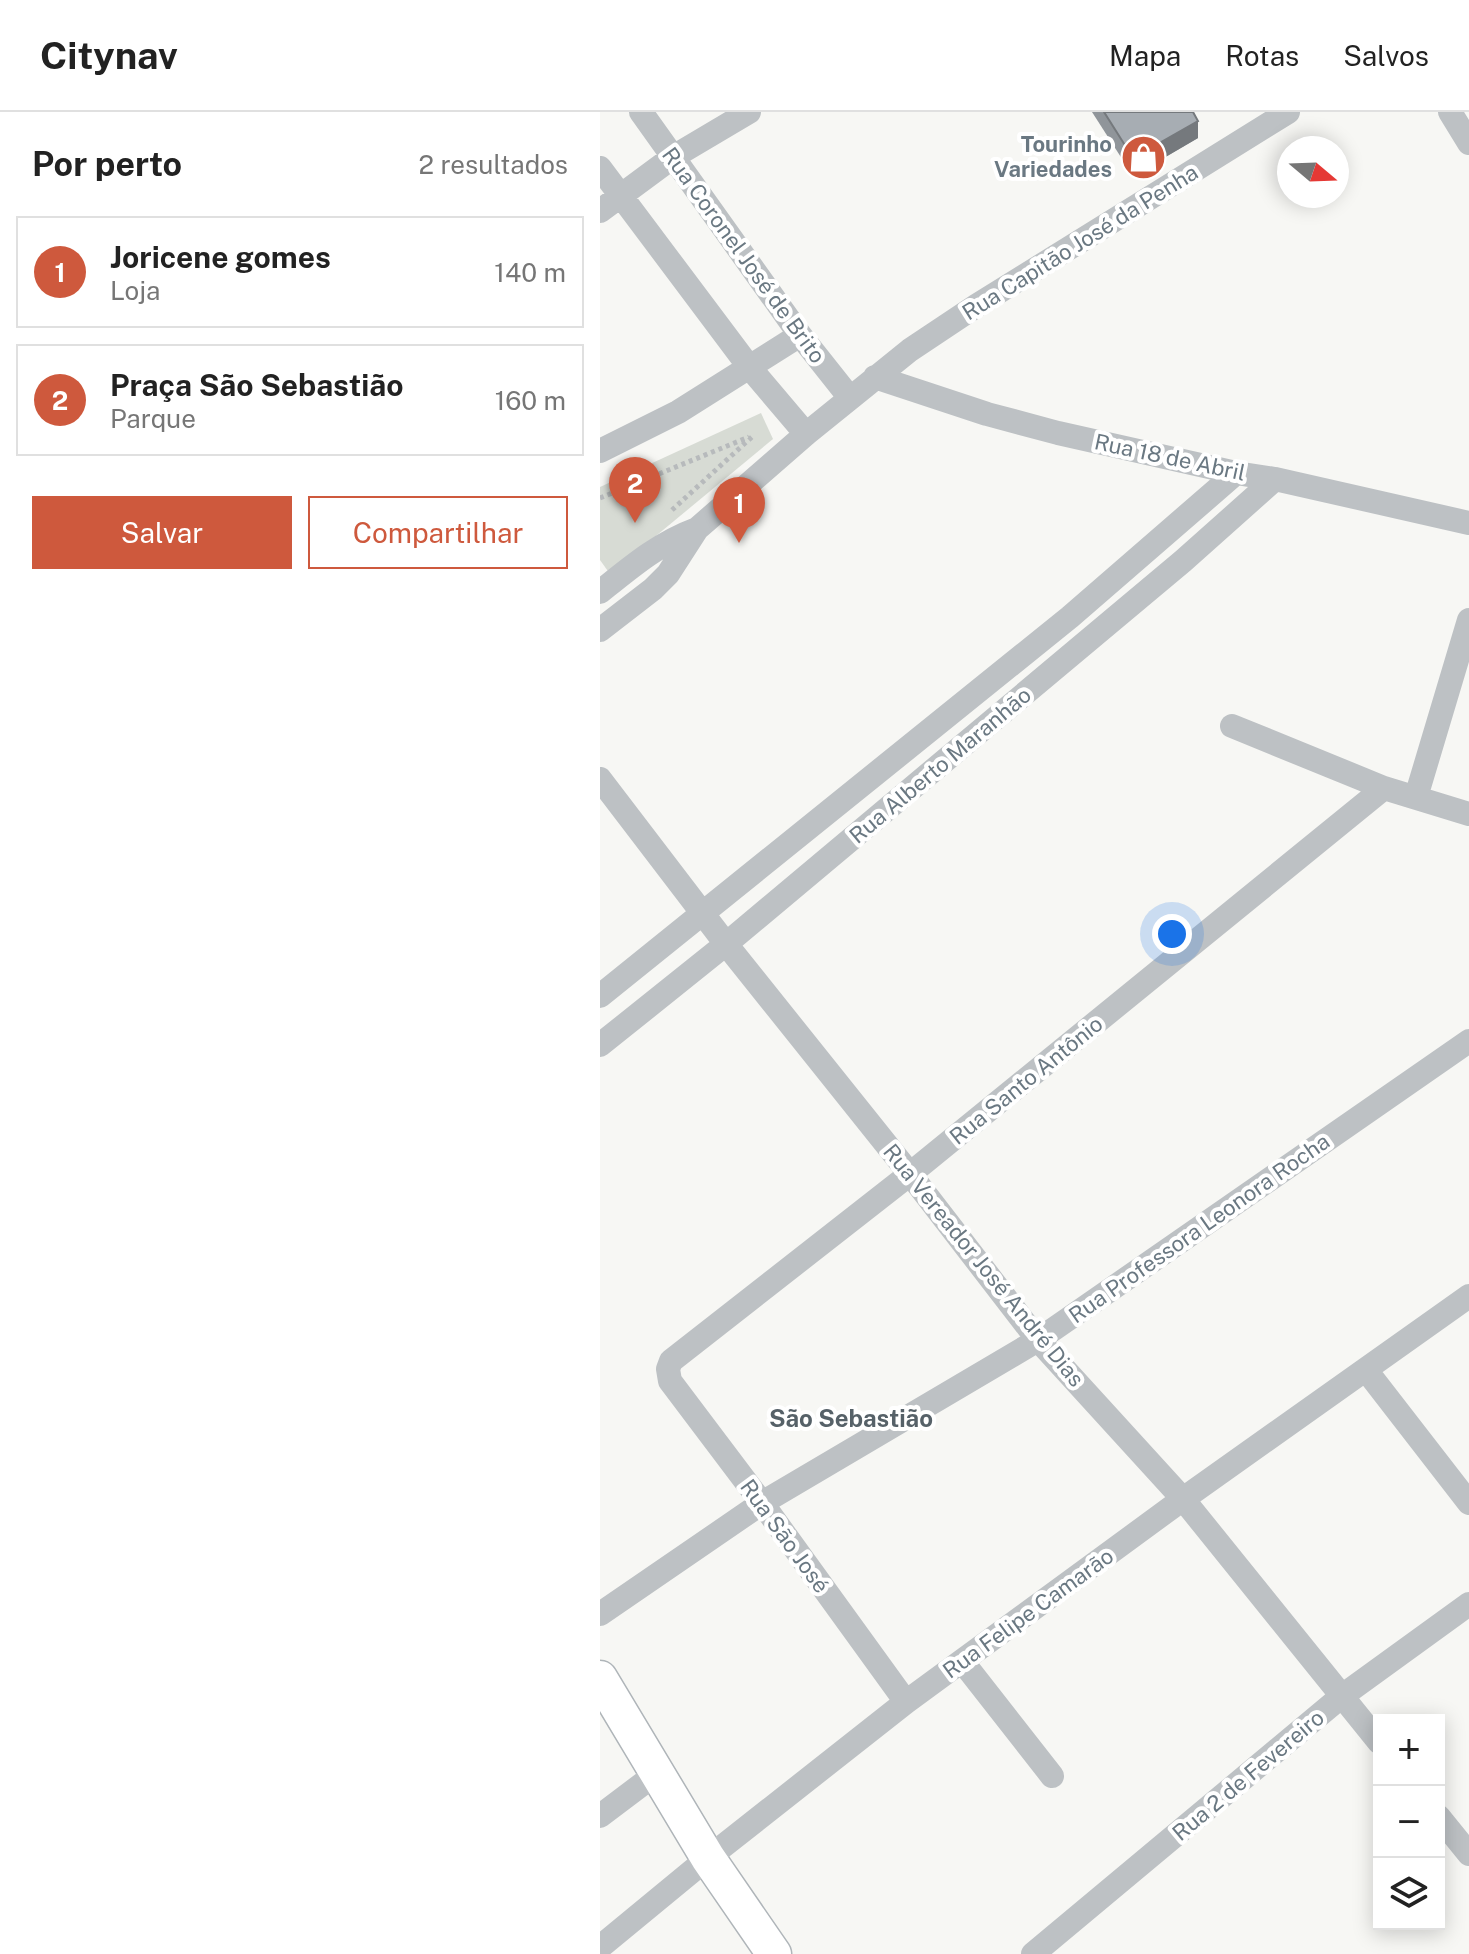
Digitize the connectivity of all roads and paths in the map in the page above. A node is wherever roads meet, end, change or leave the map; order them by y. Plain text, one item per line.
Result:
1 (641, 112) edge
2 (749, 112) edge
3 (1288, 112) edge
4 (1450, 112) edge
5 (1469, 143) edge
6 (673, 157) junction
7 (600, 168) edge
8 (620, 196) junction
9 (600, 211) edge
10 (800, 335) junction
11 (750, 368) junction
12 (875, 377) junction
13 (850, 398) junction
14 (806, 434) junction
15 (601, 452) edge
16 (1236, 473) junction
17 (1275, 479) junction
18 (600, 498) edge
19 (664, 518) dead end
20 (1469, 523) edge
21 (697, 529) junction
22 (600, 592) edge
23 (1469, 620) edge
24 (600, 630) edge
25 (944, 719) junction
26 (1232, 726) dead end
27 (963, 745) junction
28 (600, 779) edge
29 (1384, 788) junction
30 (1416, 797) junction
31 (1469, 814) edge
32 (704, 913) junction
33 (726, 944) junction
34 (600, 996) edge
35 (1469, 1041) edge
36 (600, 1045) edge
37 (910, 1174) junction
38 (1469, 1296) edge
39 (1038, 1340) junction
40 (668, 1369) joint
41 (1366, 1370) junction
42 (1183, 1499) junction
43 (762, 1503) junction
44 (1469, 1503) edge
45 (1469, 1604) edge
46 (600, 1614) edge
47 (962, 1661) junction
48 (600, 1678) edge
49 (1342, 1696) junction
50 (906, 1702) junction
51 (1373, 1735) edge
52 (657, 1773) junction
53 (1052, 1776) dead end
54 (600, 1816) edge
55 (1445, 1824) edge
56 (1469, 1854) edge
57 (708, 1858) junction
58 (600, 1947) edge
59 (774, 1954) edge
60 (1033, 1954) edge

1 - 6 street, Rua Coronel José de Brito
2 - 6 street
3 - 12 street, Rua Capitão José da Penha
4 - 5 street
6 - 8 street
6 - 10 street, Rua Coronel José de Brito
7 - 8 street
8 - 9 street
8 - 11 street
10 - 11 street
10 - 13 street, Rua Coronel José de Brito
11 - 14 street
11 - 15 street
12 - 13 street, Rua Capitão José da Penha
12 - 16 street, Rua 18 de Abril
13 - 14 street, Rua Capitão José da Penha
14 - 21 street, Rua Capitão José da Penha
16 - 17 street, Rua 18 de Abril
16 - 25 street, Rua Alberto Maranhão
17 - 20 street, Rua 18 de Abril
17 - 27 street, Rua Alberto Maranhão
18 - 19 path
21 - 22 street
21 - 24 street
23 - 30 street
25 - 27 street
25 - 32 street, Rua Alberto Maranhão
26 - 29 street
27 - 33 street, Rua Alberto Maranhão
28 - 32 street, Rua Vereador José André Dias
29 - 30 street
29 - 37 street, Rua Santo Antônio
30 - 31 street
32 - 33 street, Rua Vereador José André Dias
32 - 34 street, Rua Alberto Maranhão
33 - 36 street, Rua Alberto Maranhão
33 - 37 street, Rua Vereador José André Dias
35 - 39 street, Rua Professora Leonora Rocha
37 - 39 street, Rua Vereador José André Dias
37 - 40 street, Rua Santo Antônio
38 - 41 street, Rua Felipe Camarão
39 - 42 street, Rua Vereador José André Dias
39 - 43 street, Rua Professora Leonora Rocha
40 - 43 street, Rua São José
41 - 42 street, Rua Felipe Camarão
41 - 44 street
42 - 47 street, Rua Felipe Camarão
42 - 49 street, Rua Vereador José André Dias
43 - 46 street, Rua Professora Leonora Rocha
43 - 50 street, Rua São José
45 - 49 street, Rua 2 de Fevereiro
47 - 50 street, Rua Felipe Camarão
47 - 53 street
48 - 52 street
49 - 51 street, Rua Vereador José André Dias
49 - 60 street, Rua 2 de Fevereiro
50 - 57 street, Rua Felipe Camarão
52 - 54 street
52 - 57 street
55 - 56 street
57 - 58 street, Rua Felipe Camarão
57 - 59 street

